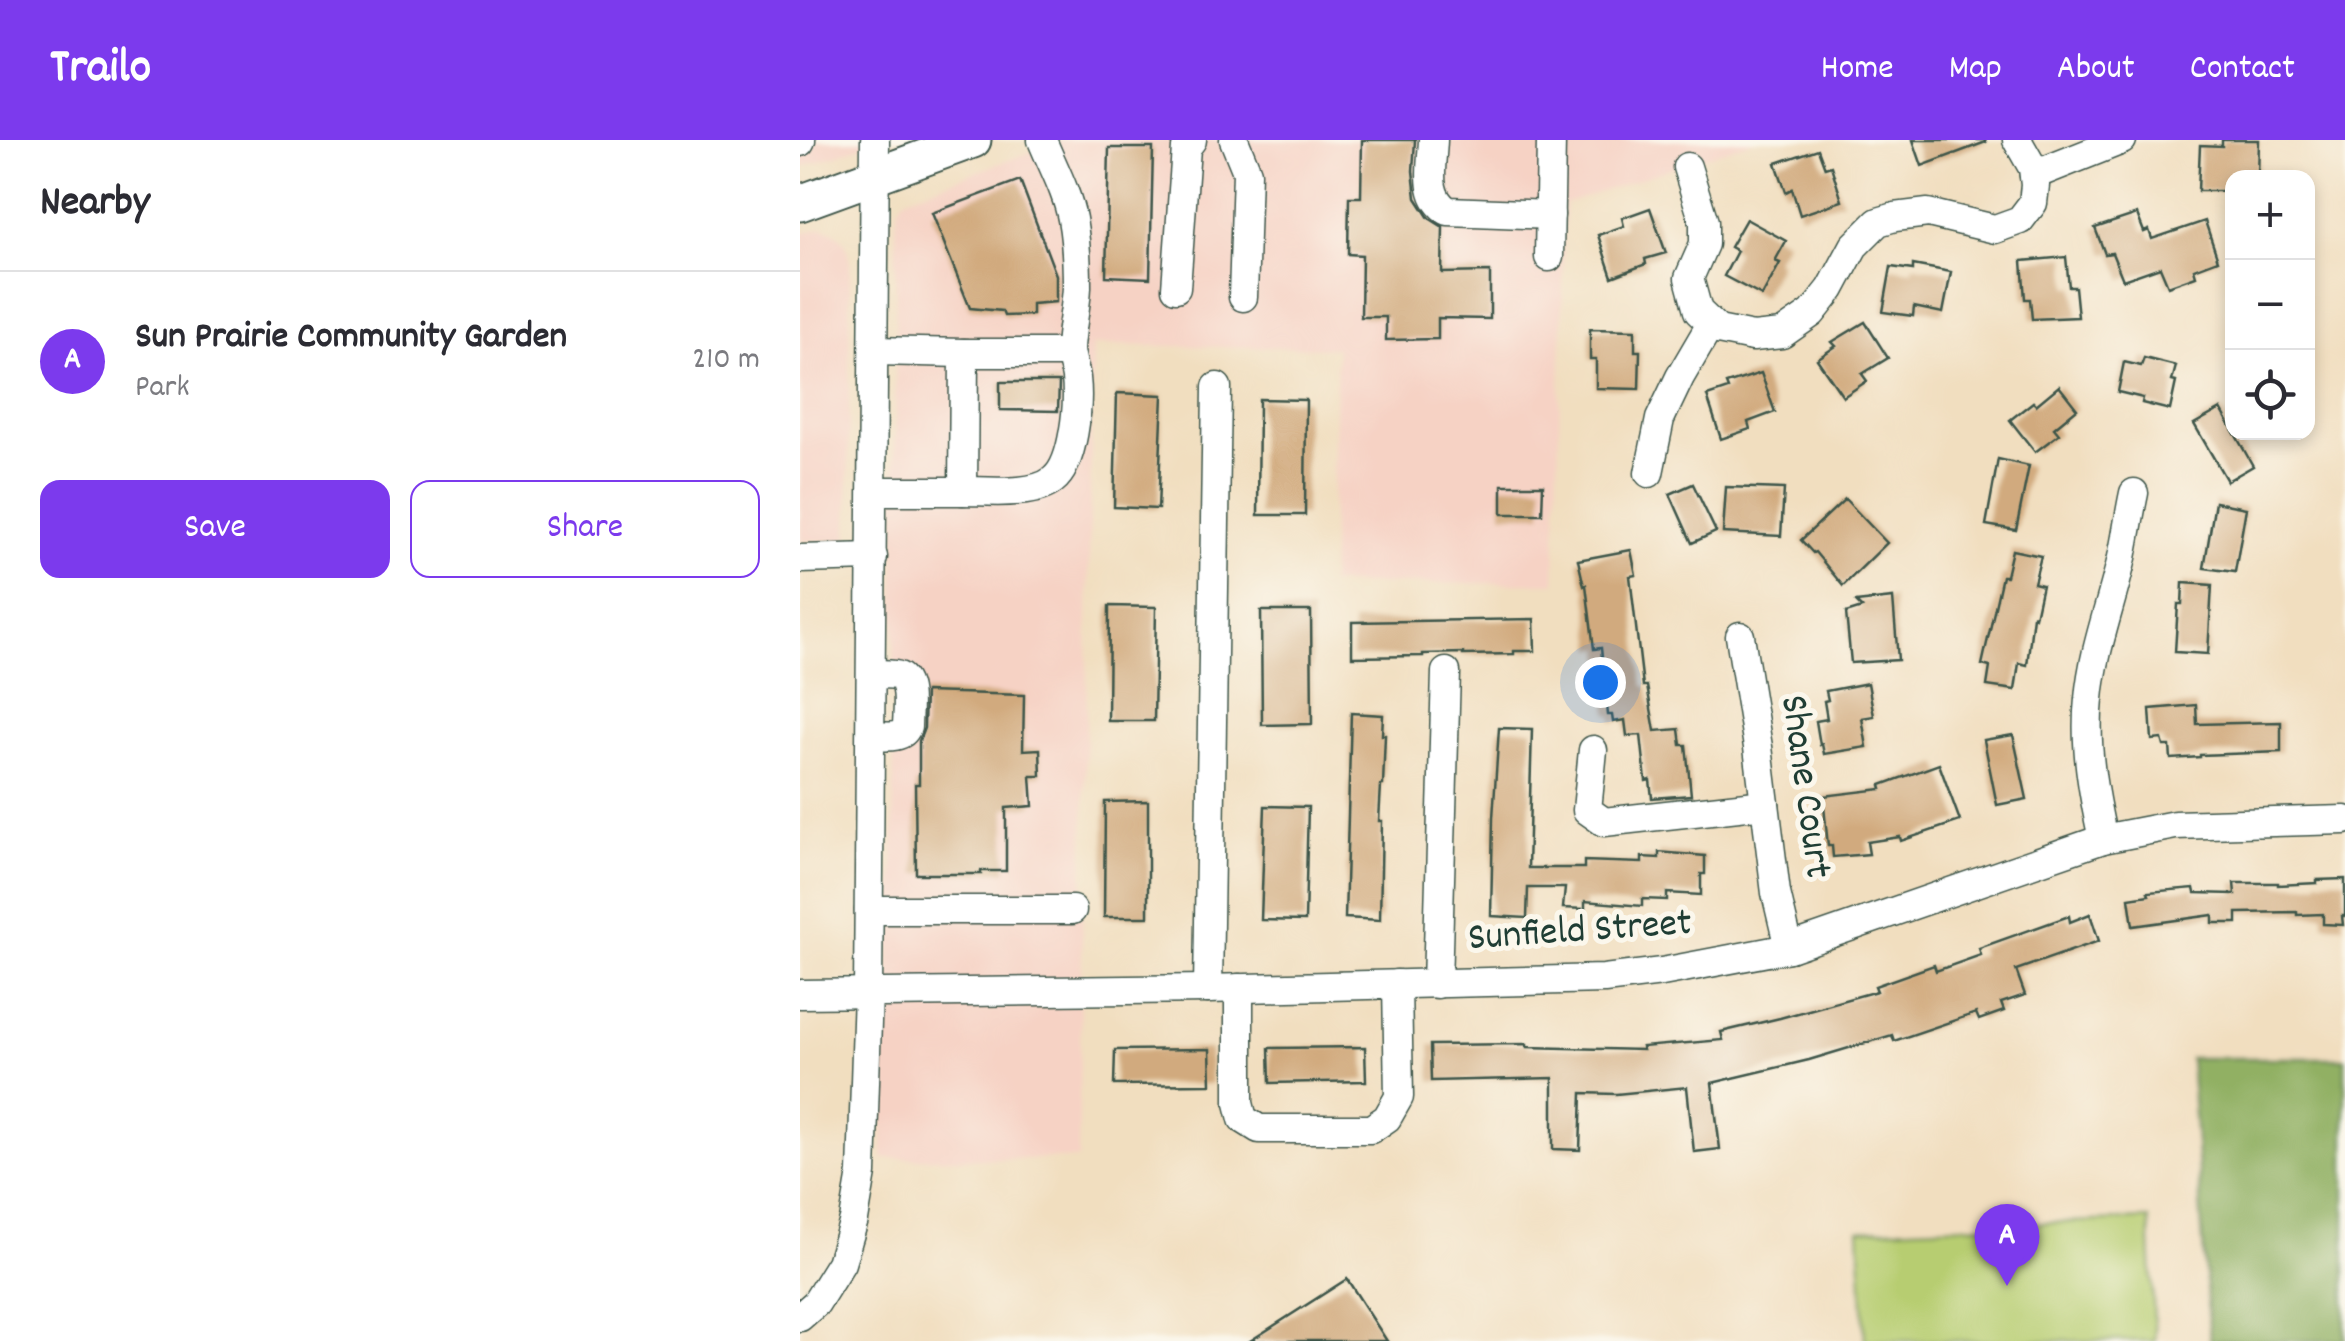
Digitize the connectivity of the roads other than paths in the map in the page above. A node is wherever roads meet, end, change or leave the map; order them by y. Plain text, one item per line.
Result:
1 (875, 140) edge
2 (974, 140) edge
3 (1042, 140) edge
4 (1192, 140) edge
5 (1234, 140) edge
6 (1433, 140) edge
7 (1550, 140) edge
8 (2017, 140) edge
9 (2122, 140) edge
10 (1687, 167) dead end
11 (2034, 175) junction
12 (875, 178) junction
13 (800, 203) edge
14 (1550, 215) junction
15 (1549, 257) dead end
16 (1176, 288) dead end
17 (1243, 298) dead end
18 (1712, 324) junction
19 (874, 351) junction
20 (964, 352) junction
21 (1070, 352) junction
22 (1217, 387) dead end
23 (1649, 474) dead end
24 (873, 491) junction
25 (963, 492) junction
26 (2134, 493) dead end
27 (873, 558) junction
28 (800, 559) edge
29 (1740, 636) dead end
30 (1446, 672) dead end
31 (1593, 750) dead end
32 (1765, 804) junction
33 (2345, 820) edge
34 (2103, 838) junction
35 (869, 910) junction
36 (1072, 910) dead end
37 (1789, 948) junction
38 (1397, 984) junction
39 (1437, 984) junction
40 (1239, 988) junction
41 (1208, 989) junction
42 (868, 992) junction
43 (800, 994) edge
44 (800, 1317) edge

1 - 12 street
2 - 12 main road
3 - 21 street
4 - 16 street
5 - 17 street
6 - 14 street
7 - 14 street
8 - 11 street
9 - 11 street
10 - 18 street
11 - 18 street
12 - 13 main road
12 - 19 street
14 - 15 street
18 - 23 street
19 - 20 street
19 - 24 street
20 - 21 street
20 - 25 street
21 - 25 street
22 - 41 street
24 - 25 street
24 - 27 street
26 - 34 street
27 - 28 street
27 - 35 street
29 - 32 street, Shane Court
30 - 39 street
31 - 32 street
32 - 37 street, Shane Court
33 - 34 street, Sunfield Street
34 - 37 street, Sunfield Street
35 - 36 street
35 - 42 street
37 - 39 street, Sunfield Street
38 - 39 street, Sunfield Street
38 - 40 street, Sunfield Street
38 - 40 street
40 - 41 street, Sunfield Street
41 - 42 street, Sunfield Street
42 - 43 street, Sunfield Street
42 - 44 street

